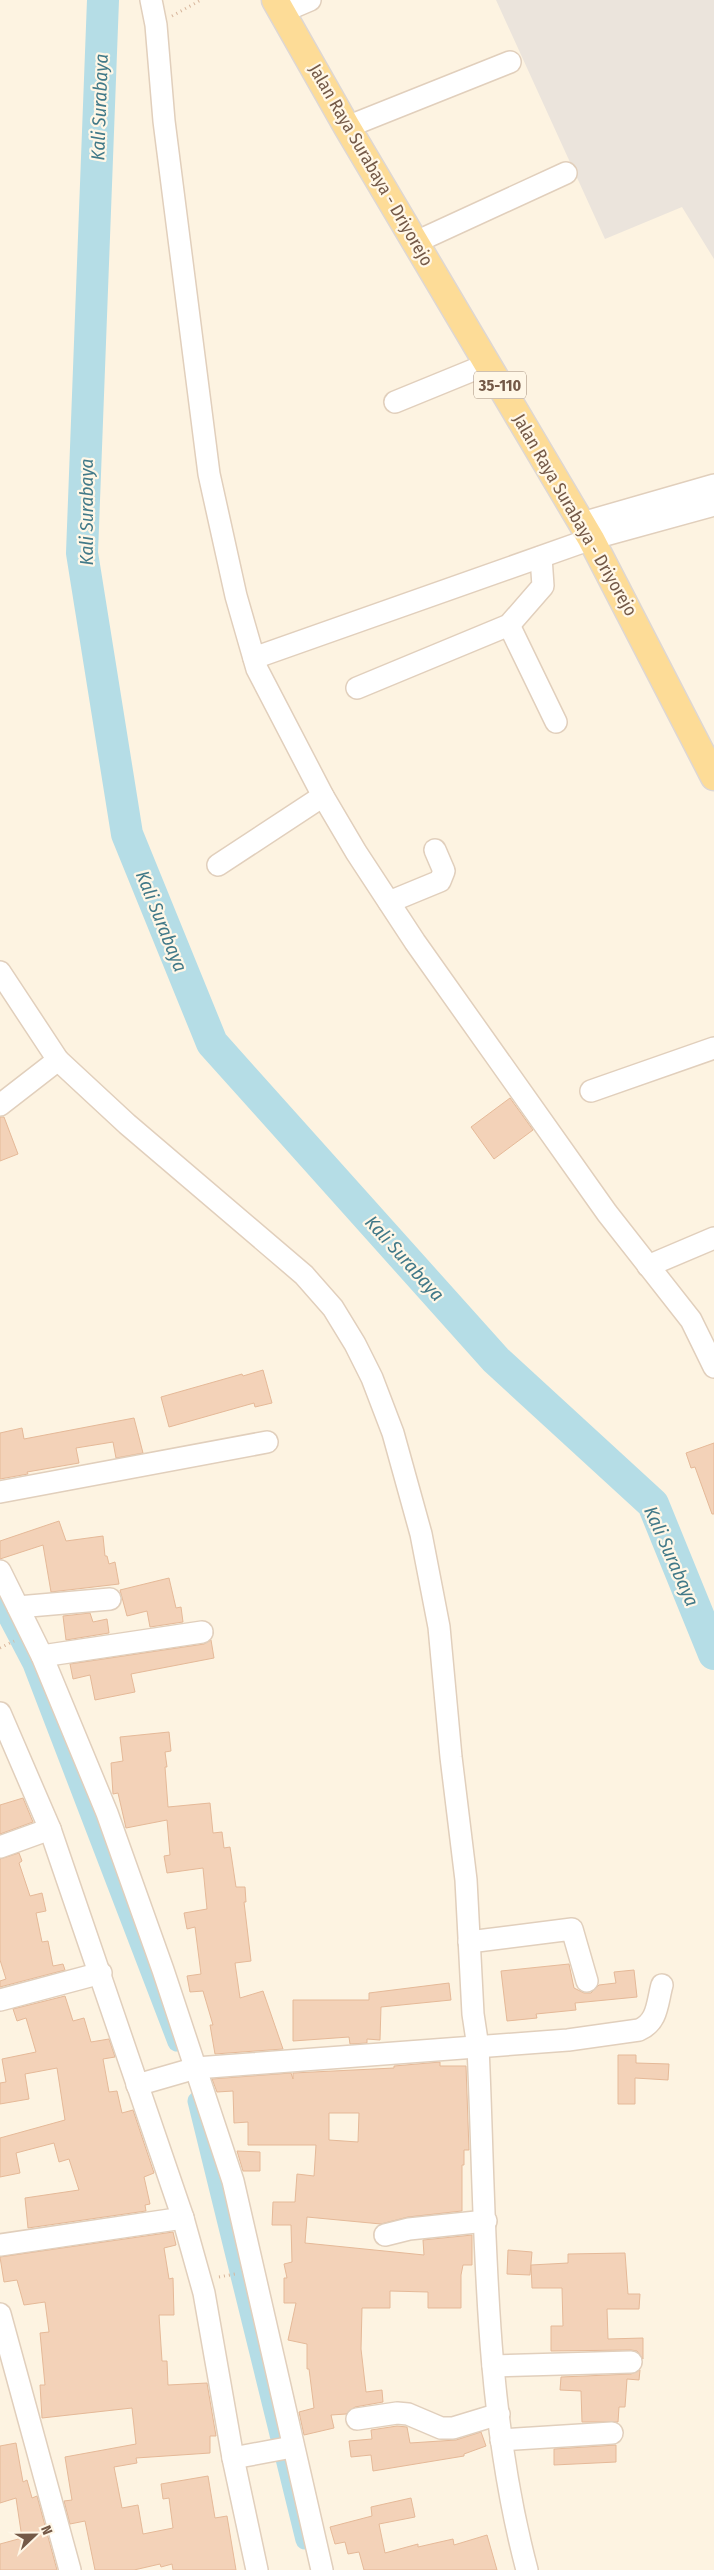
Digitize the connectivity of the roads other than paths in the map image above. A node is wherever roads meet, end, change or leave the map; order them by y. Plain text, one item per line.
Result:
1 (151, 0) edge
2 (310, 0) edge
3 (278, 6) edge
4 (510, 62) dead end
5 (347, 127) junction
6 (566, 173) dead end
7 (416, 242) junction
8 (488, 364) junction
9 (395, 402) dead end
10 (714, 485) edge
11 (714, 505) edge
12 (587, 531) junction
13 (541, 557) junction
14 (509, 625) junction
15 (254, 658) junction
16 (357, 688) dead end
17 (556, 722) dead end
18 (714, 777) edge
19 (323, 796) junction
20 (435, 850) dead end
21 (218, 865) dead end
22 (389, 902) junction
23 (4, 986) edge
24 (714, 1048) edge
25 (58, 1060) junction
26 (591, 1090) dead end
27 (0, 1105) edge
28 (714, 1238) edge
29 (648, 1266) junction
30 (714, 1367) edge
31 (268, 1442) dead end
32 (0, 1492) edge
33 (0, 1571) edge
34 (110, 1599) dead end
35 (18, 1606) junction
36 (202, 1632) dead end
37 (42, 1656) junction
38 (0, 1714) edge
39 (50, 1829) junction
40 (0, 1847) edge
41 (469, 1942) junction
42 (101, 1973) junction
43 (587, 1981) dead end
44 (662, 1985) dead end
45 (0, 2000) edge
46 (478, 2047) junction
47 (193, 2069) junction
48 (146, 2083) junction
49 (183, 2218) junction
50 (486, 2221) junction
51 (385, 2235) dead end
52 (0, 2245) edge
53 (0, 2314) edge
54 (631, 2362) dead end
55 (493, 2366) junction
56 (498, 2414) junction
57 (357, 2419) dead end
58 (612, 2433) dead end
59 (502, 2440) junction
60 (289, 2447) junction
61 (241, 2456) junction
62 (70, 2570) edge
63 (256, 2570) edge
64 (322, 2570) edge
65 (528, 2570) edge

1 - 15 street
2 - 3 street
3 - 5 main road, Jalan Raya Surabaya - Driyorejo / 35-110
4 - 5 street
5 - 7 main road, Jalan Raya Surabaya - Driyorejo / 35-110
6 - 7 street
7 - 8 main road, Jalan Raya Surabaya - Driyorejo / 35-110
8 - 9 street
8 - 12 main road, Jalan Raya Surabaya - Driyorejo / 35-110
10 - 12 street
11 - 12 street
12 - 13 street
12 - 18 main road, Jalan Raya Surabaya - Driyorejo / 35-110
13 - 14 street
13 - 15 street
14 - 16 street
14 - 17 street
15 - 19 street
19 - 21 street
19 - 22 street
20 - 22 street
22 - 29 street
23 - 25 street
24 - 26 street
25 - 27 street
25 - 41 street
28 - 29 street
29 - 30 street
31 - 32 street
33 - 35 street
34 - 35 street
35 - 37 street
36 - 37 street
37 - 47 street
38 - 39 street
39 - 40 street
39 - 42 street
41 - 43 street
41 - 46 street
42 - 45 street
42 - 48 street
44 - 46 street
46 - 47 street
46 - 50 street
47 - 48 street
47 - 60 street
48 - 49 street
49 - 52 street
49 - 61 street
50 - 51 street
50 - 55 street
53 - 62 street
54 - 55 street
55 - 56 street
56 - 57 street
56 - 59 street
58 - 59 street
59 - 65 street
60 - 61 street
60 - 64 street
61 - 63 street

